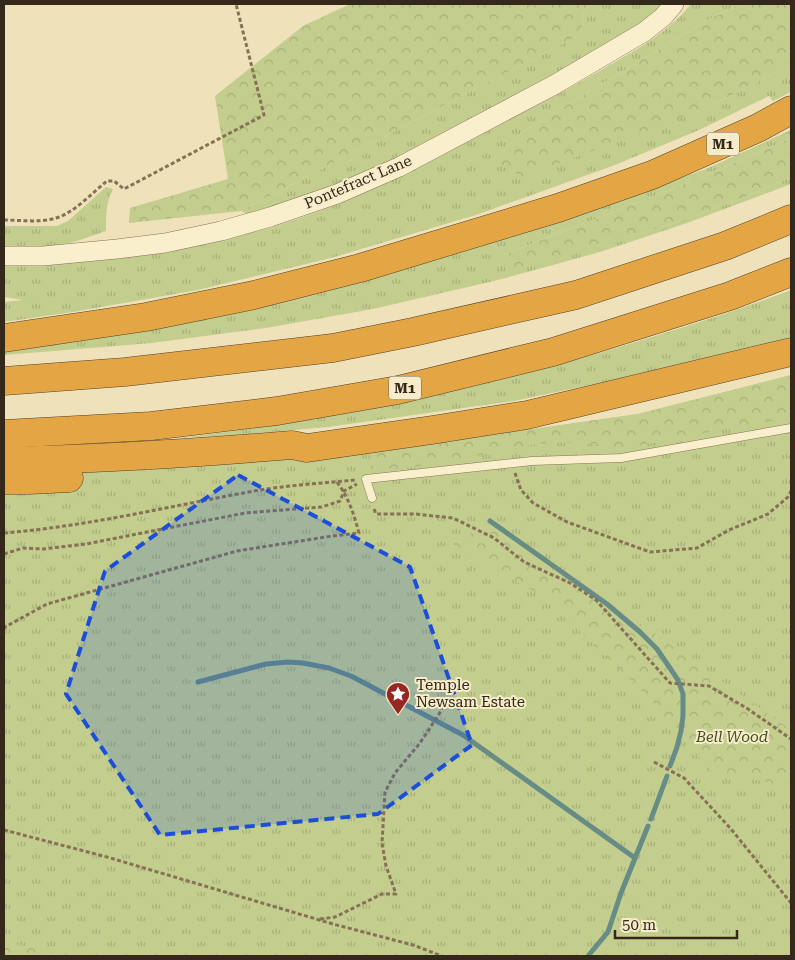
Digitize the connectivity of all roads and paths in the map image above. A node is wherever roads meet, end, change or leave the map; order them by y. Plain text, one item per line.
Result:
1 (236, 4) edge
2 (674, 4) edge
3 (791, 110) edge
4 (791, 218) edge
5 (4, 220) edge
6 (4, 256) edge
7 (791, 272) edge
8 (4, 338) edge
9 (791, 352) edge
10 (4, 381) edge
11 (791, 428) edge
12 (4, 434) edge
13 (307, 448) junction
14 (4, 461) edge
15 (511, 463) junction
16 (366, 479) junction
17 (4, 480) edge
18 (337, 482) junction
19 (344, 491) junction
20 (791, 491) edge
21 (372, 498) joint
22 (4, 533) edge
23 (4, 554) edge
24 (4, 628) edge
25 (442, 705) dead end
26 (791, 739) edge
27 (654, 762) dead end
28 (4, 830) edge
29 (791, 903) edge
30 (318, 919) junction
31 (442, 956) edge

1 - 5 path
2 - 6 street, Pontefract Lane
3 - 8 highway, M1
4 - 10 highway
7 - 12 highway, M1
9 - 13 highway
11 - 15 lane
13 - 14 highway
13 - 17 highway
15 - 16 lane
15 - 20 path
16 - 18 path
16 - 19 path
16 - 21 lane
18 - 19 path
18 - 22 path
19 - 23 path
19 - 24 path
21 - 26 path
25 - 30 path
27 - 29 path
28 - 30 path
30 - 31 path

